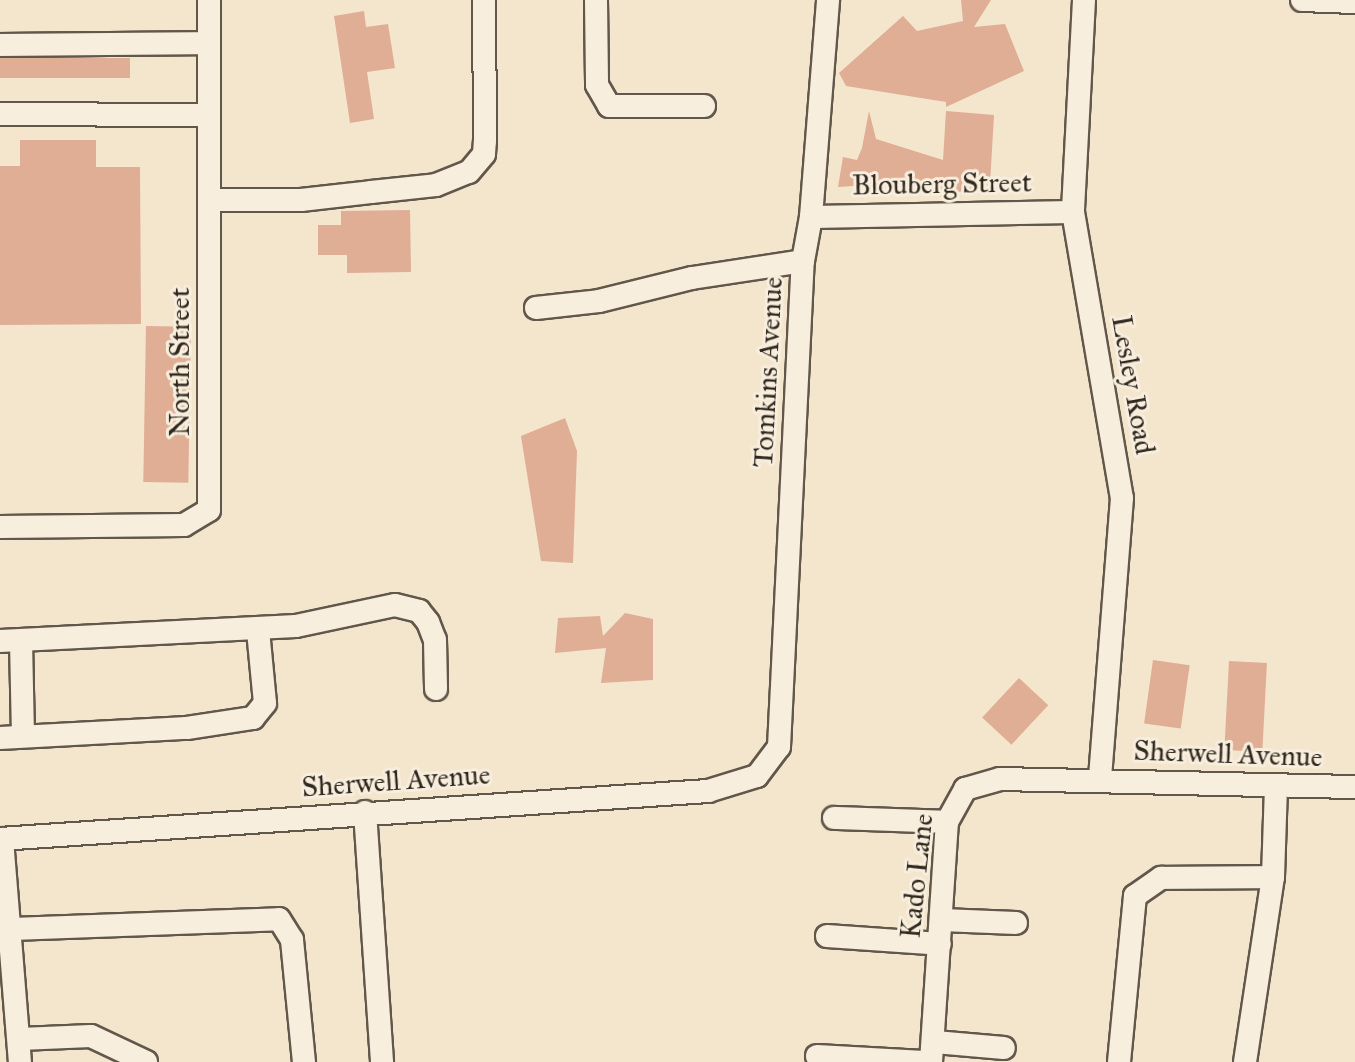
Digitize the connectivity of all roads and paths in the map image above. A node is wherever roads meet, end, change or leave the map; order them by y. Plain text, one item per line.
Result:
1 (209, 0) edge
2 (484, 0) edge
3 (596, 0) edge
4 (828, 0) edge
5 (1084, 0) edge
6 (1302, 0) edge
7 (1328, 1) edge
8 (1355, 2) edge
9 (209, 43) junction
10 (0, 45) edge
11 (704, 106) dead end
12 (0, 114) edge
13 (209, 115) junction
14 (209, 200) junction
15 (1073, 212) junction
16 (811, 217) junction
17 (803, 261) junction
18 (536, 308) dead end
19 (0, 527) edge
20 (258, 630) junction
21 (10, 641) edge
22 (436, 689) dead end
23 (23, 736) junction
24 (0, 738) edge
25 (779, 747) joint
26 (1100, 780) junction
27 (1276, 785) junction
28 (1355, 787) edge
29 (365, 812) junction
30 (834, 818) dead end
31 (947, 822) junction
32 (1, 839) edge
33 (1273, 877) junction
34 (942, 920) junction
35 (1016, 923) dead end
36 (12, 929) junction
37 (827, 936) dead end
38 (940, 944) junction
39 (20, 1039) junction
40 (1004, 1048) dead end
41 (930, 1055) edge
42 (817, 1056) dead end
43 (20, 1062) edge
44 (146, 1062) edge
45 (304, 1062) edge
46 (382, 1062) edge
47 (1119, 1062) edge
48 (1245, 1062) edge

1 - 9 street, North Street
2 - 14 street
3 - 11 street
4 - 16 street, Tomkins Avenue
5 - 15 street, Lesley Road
6 - 7 street
7 - 8 street
9 - 10 street
9 - 13 street, North Street
12 - 13 street
13 - 14 street, North Street
14 - 19 street, North Street
15 - 16 street, Blouberg Street
15 - 26 street, Lesley Road
16 - 17 street, Tomkins Avenue
17 - 18 street
17 - 25 street, Tomkins Avenue
20 - 21 street
20 - 22 street
20 - 23 street
21 - 23 street
23 - 24 street
25 - 29 street, Sherwell Avenue
26 - 27 street, Sherwell Avenue
26 - 31 street, Kado Lane
27 - 28 street, Sherwell Avenue
27 - 33 street
29 - 32 street, Sherwell Avenue
29 - 46 street
30 - 31 street
31 - 34 street, Kado Lane
32 - 36 street
33 - 47 street
33 - 48 street
34 - 35 street
34 - 38 street, Kado Lane
36 - 39 street
36 - 45 street
37 - 38 street
38 - 41 street, Kado Lane
39 - 43 street
39 - 44 street
40 - 41 street
41 - 42 street

